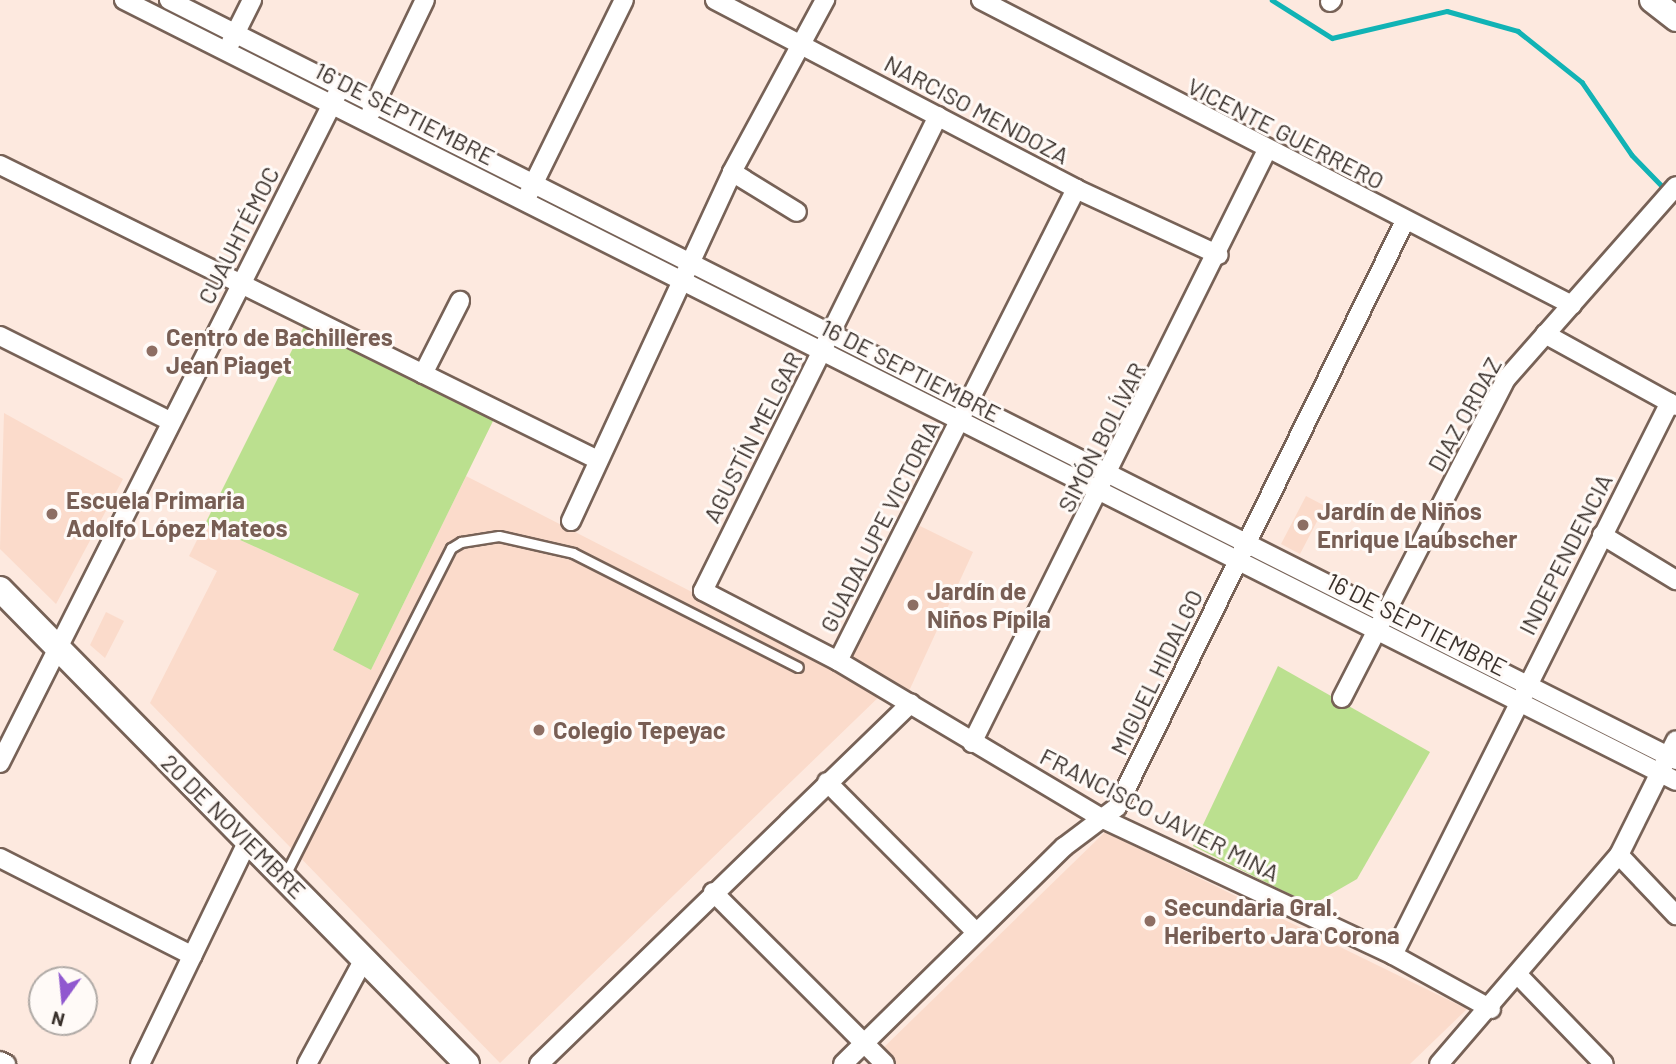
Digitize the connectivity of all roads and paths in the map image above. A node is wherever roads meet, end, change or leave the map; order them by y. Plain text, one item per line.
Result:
1 (124, 0) edge
2 (169, 0) edge
3 (252, 0) edge
4 (425, 0) edge
5 (624, 0) edge
6 (715, 0) edge
7 (825, 0) edge
8 (981, 0) edge
9 (1652, 0) edge
10 (1676, 19) edge
11 (236, 34) junction
12 (805, 44) junction
13 (226, 51) junction
14 (341, 87) junction
15 (332, 104) junction
16 (375, 104) junction
17 (938, 116) junction
18 (366, 122) junction
19 (1267, 150) junction
20 (0, 165) edge
21 (732, 172) junction
22 (533, 184) junction
23 (1676, 186) edge
24 (1076, 189) junction
25 (525, 201) junction
26 (797, 212) dead end
27 (1405, 220) junction
28 (1219, 255) junction
29 (685, 271) junction
30 (241, 286) junction
31 (460, 301) dead end
32 (1572, 305) junction
33 (831, 333) junction
34 (1545, 334) junction
35 (0, 336) edge
36 (822, 352) junction
37 (423, 374) junction
38 (968, 404) junction
39 (1673, 404) edge
40 (170, 421) junction
41 (959, 423) junction
42 (596, 459) junction
43 (1111, 473) junction
44 (1102, 491) junction
45 (571, 521) dead end
46 (1602, 535) junction
47 (1248, 543) junction
48 (1239, 560) junction
49 (1676, 580) edge
50 (0, 589) edge
51 (703, 591) joint
52 (1385, 614) junction
53 (1376, 632) junction
54 (58, 647) junction
55 (838, 661) junction
56 (798, 667) dead end
57 (1526, 685) junction
58 (1342, 698) dead end
59 (1518, 702) junction
60 (911, 703) junction
61 (1676, 740) edge
62 (5, 741) edge
63 (972, 743) junction
64 (1672, 758) edge
65 (0, 763) edge
66 (1668, 777) edge
67 (827, 782) junction
68 (1103, 819) junction
69 (248, 841) junction
70 (1619, 855) junction
71 (0, 858) edge
72 (284, 877) junction
73 (713, 892) junction
74 (1676, 915) edge
75 (976, 932) junction
76 (1393, 955) junction
77 (192, 956) junction
78 (365, 959) junction
79 (1519, 976) junction
80 (1491, 1009) junction
81 (864, 1043) junction
82 (0, 1061) edge
83 (6, 1064) edge
84 (140, 1064) edge
85 (307, 1064) edge
86 (467, 1064) edge
87 (540, 1064) edge
88 (843, 1064) edge
89 (885, 1064) edge
90 (1439, 1064) edge
91 (1604, 1064) edge

1 - 13 street, 16 DE SEPTIEMBRE
2 - 11 street, 16 DE SEPTIEMBRE
3 - 11 street
4 - 16 street
5 - 22 street
6 - 12 street, NARCISO MENDOZA
7 - 12 street
8 - 19 street, VICENTE GUERRERO
9 - 10 main road
11 - 13 street
11 - 14 street, 16 DE SEPTIEMBRE
12 - 17 street, NARCISO MENDOZA
12 - 21 street
13 - 15 street, 16 DE SEPTIEMBRE
14 - 15 street, CUAUHTÉMOC
14 - 16 street, 16 DE SEPTIEMBRE
15 - 18 street, 16 DE SEPTIEMBRE
15 - 30 street, CUAUHTÉMOC
16 - 18 street
16 - 22 street, 16 DE SEPTIEMBRE
17 - 24 street, NARCISO MENDOZA
17 - 33 street, AGUSTÍN MELGAR
18 - 25 street, 16 DE SEPTIEMBRE
19 - 27 street, VICENTE GUERRERO
19 - 28 street, SIMÓN BOLÍVAR
20 - 30 street
21 - 26 street
21 - 29 street
22 - 25 street
22 - 29 street, 16 DE SEPTIEMBRE
23 - 32 street, DIAZ ORDAZ
24 - 28 street, NARCISO MENDOZA
24 - 38 street, GUADALUPE VICTORIA
25 - 29 street, 16 DE SEPTIEMBRE
27 - 32 street, VICENTE GUERRERO
27 - 47 street, MIGUEL HIDALGO
28 - 43 street, SIMÓN BOLÍVAR
29 - 33 street, 16 DE SEPTIEMBRE
29 - 36 street, 16 DE SEPTIEMBRE
29 - 42 street
30 - 37 street
30 - 40 street, CUAUHTÉMOC
31 - 37 street
32 - 34 street, DIAZ ORDAZ
33 - 36 street, AGUSTÍN MELGAR
33 - 38 street, 16 DE SEPTIEMBRE
34 - 39 street
34 - 52 street, DIAZ ORDAZ
35 - 40 street
36 - 41 street, 16 DE SEPTIEMBRE
36 - 51 street, AGUSTÍN MELGAR
37 - 42 street
38 - 41 street, GUADALUPE VICTORIA
38 - 43 street, 16 DE SEPTIEMBRE
39 - 46 street, INDEPENDENCIA
40 - 54 street, CUAUHTÉMOC
41 - 44 street, 16 DE SEPTIEMBRE
41 - 55 street, GUADALUPE VICTORIA
42 - 45 street
43 - 44 street, SIMÓN BOLÍVAR
43 - 47 street, 16 DE SEPTIEMBRE
44 - 48 street, 16 DE SEPTIEMBRE
44 - 63 street, SIMÓN BOLÍVAR
46 - 49 street
46 - 57 street, INDEPENDENCIA
47 - 48 street, MIGUEL HIDALGO
47 - 52 street, 16 DE SEPTIEMBRE
48 - 53 street, 16 DE SEPTIEMBRE
48 - 68 street, MIGUEL HIDALGO
50 - 54 main road, 20 DE NOVIEMBRE
51 - 55 street, FRANCISCO JAVIER MINA
52 - 53 street, DIAZ ORDAZ
52 - 57 street, 16 DE SEPTIEMBRE
53 - 58 street, DIAZ ORDAZ
53 - 59 street, 16 DE SEPTIEMBRE
54 - 62 street, CUAUHTÉMOC
54 - 69 main road, 20 DE NOVIEMBRE
55 - 60 street, FRANCISCO JAVIER MINA
56 - 72 lane
57 - 59 street, INDEPENDENCIA
57 - 64 street, 16 DE SEPTIEMBRE
59 - 66 street, 16 DE SEPTIEMBRE
59 - 76 street, INDEPENDENCIA
60 - 63 street, FRANCISCO JAVIER MINA
60 - 67 street
61 - 64 street
62 - 65 street, CUAUHTÉMOC
63 - 68 street, FRANCISCO JAVIER MINA
64 - 66 street
66 - 70 street
67 - 73 street
67 - 75 street
68 - 75 street, MIGUEL HIDALGO
68 - 76 street, FRANCISCO JAVIER MINA
69 - 72 main road, 20 DE NOVIEMBRE
69 - 77 street
70 - 74 street
70 - 79 street
71 - 77 street
72 - 78 main road, 20 DE NOVIEMBRE
73 - 81 street
73 - 87 street
75 - 81 street, MIGUEL HIDALGO
76 - 80 street, FRANCISCO JAVIER MINA
77 - 84 street
78 - 85 street
78 - 86 main road, 20 DE NOVIEMBRE
79 - 80 street
79 - 91 street
80 - 90 street
81 - 88 street, MIGUEL HIDALGO
81 - 89 street
82 - 83 street

